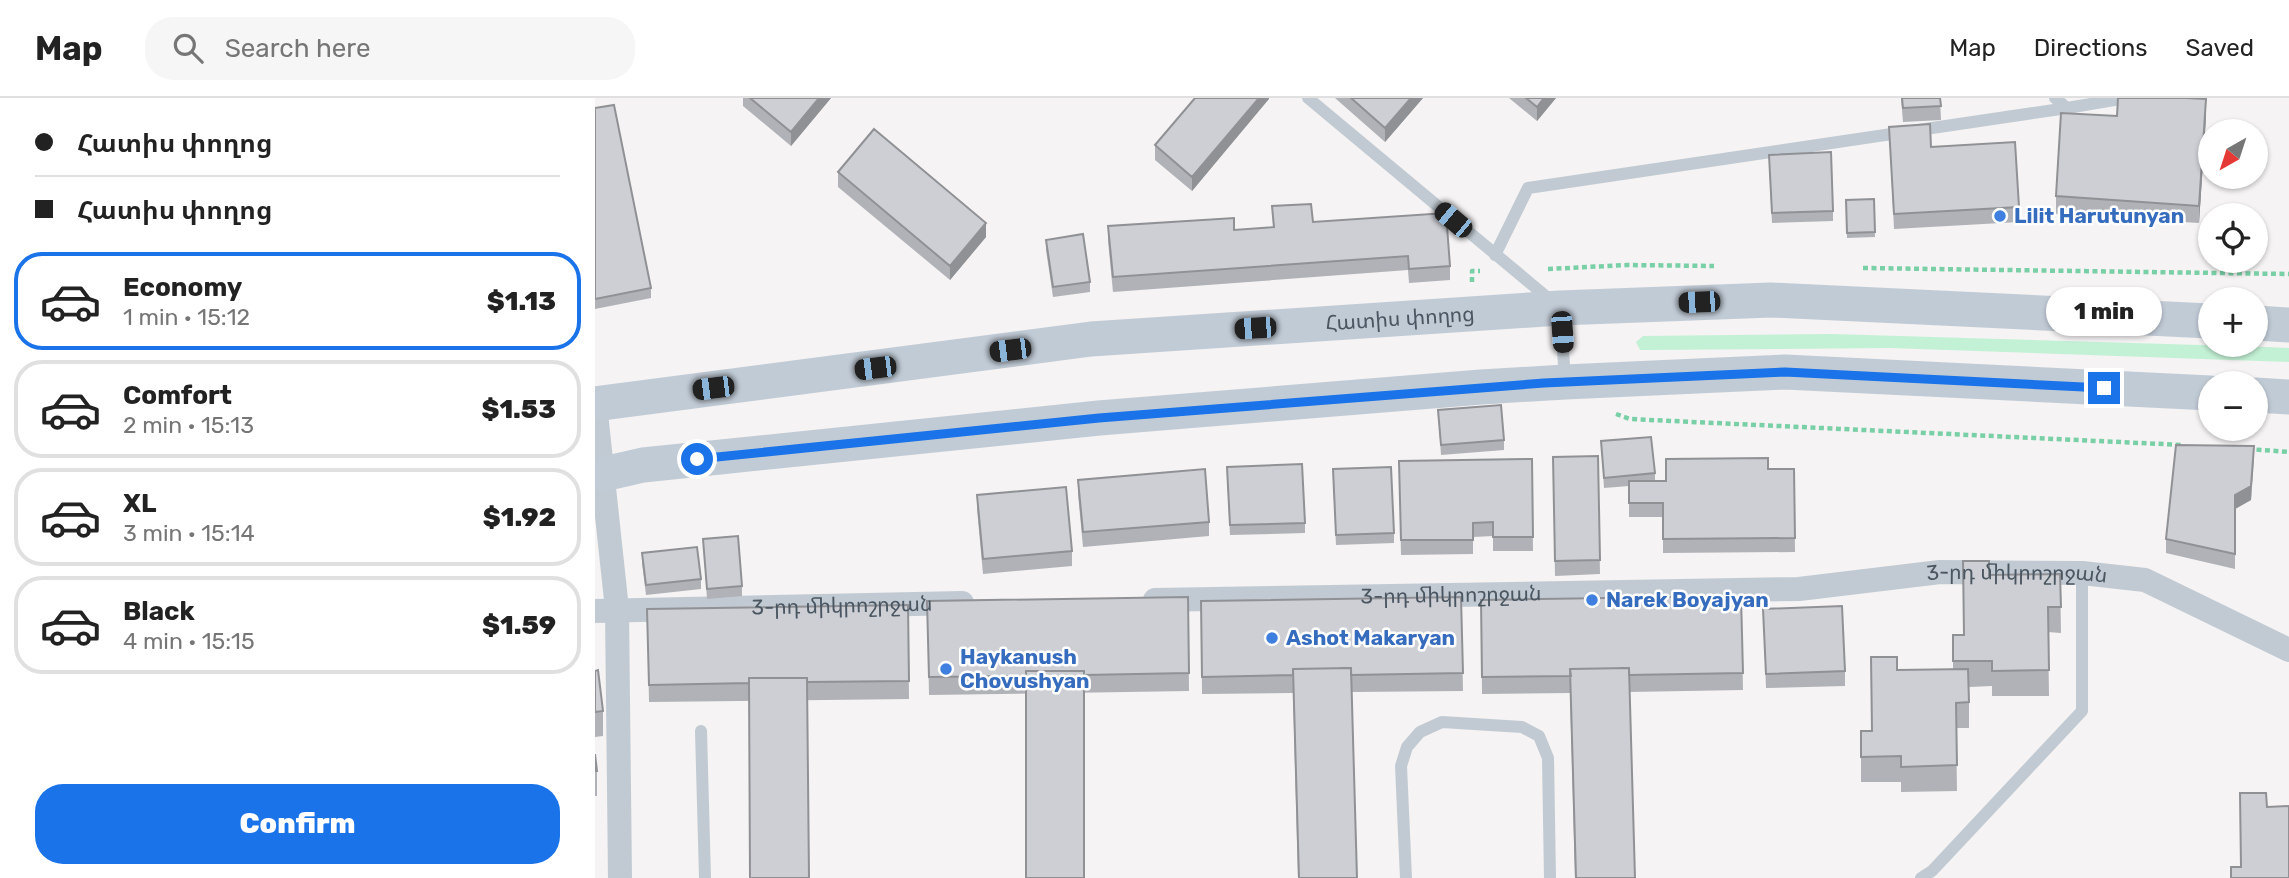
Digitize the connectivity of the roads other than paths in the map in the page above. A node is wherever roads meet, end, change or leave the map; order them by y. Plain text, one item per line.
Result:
1 (1308, 98) edge
2 (2055, 98) edge
3 (2126, 98) edge
4 (2067, 108) junction
5 (1495, 255) junction
6 (1560, 308) junction
7 (2198, 320) edge
8 (2268, 324) edge
9 (2289, 325) edge
10 (1565, 382) junction
11 (2198, 392) edge
12 (2268, 396) edge
13 (2289, 397) edge
14 (595, 404) edge
15 (599, 475) edge
16 (2082, 573) junction
17 (1131, 600) edge
18 (978, 603) edge
19 (606, 610) edge
20 (2289, 650) edge
21 (701, 731) dead end
22 (620, 878) edge
23 (705, 878) edge
24 (1406, 878) edge
25 (1550, 878) edge
26 (1921, 878) edge

1 - 5 lane
2 - 4 lane
3 - 4 lane
4 - 5 lane
5 - 6 lane
6 - 7 main road, Հատիս փողոց
6 - 10 lane
6 - 14 main road, Հատիս փողոց
8 - 9 main road
10 - 11 main road
10 - 15 main road
12 - 13 main road
14 - 15 street
15 - 19 street
16 - 17 street, 3-րդ միկրոշրջան
16 - 20 street, 3-րդ միկրոշրջան
16 - 26 lane
18 - 19 street, 3-րդ միկրոշրջան
19 - 22 street
21 - 23 lane
24 - 25 lane

